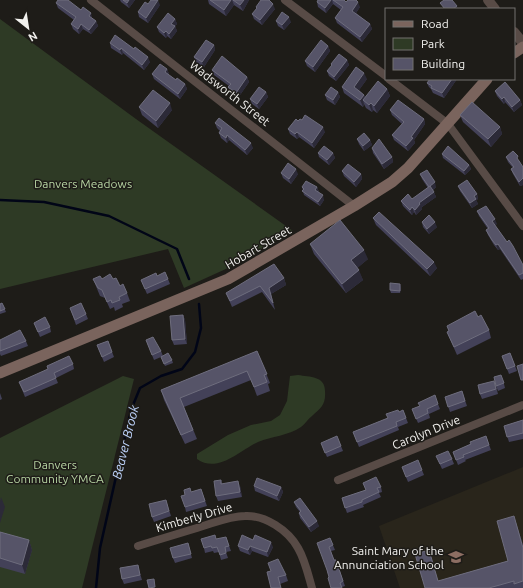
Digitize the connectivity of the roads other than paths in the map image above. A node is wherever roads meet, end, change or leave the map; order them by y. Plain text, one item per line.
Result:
1 (91, 0) edge
2 (285, 0) edge
3 (488, 0) edge
4 (494, 8) edge
5 (515, 33) edge
6 (523, 43) edge
7 (385, 75) edge
8 (390, 80) edge
9 (486, 80) edge
10 (448, 124) junction
11 (354, 206) junction
12 (523, 226) edge
13 (0, 373) edge
14 (523, 405) edge
15 (338, 480) dead end
16 (138, 546) dead end
17 (312, 588) edge

1 - 11 street, Wadsworth Street
2 - 7 street
3 - 4 street
5 - 6 street
8 - 10 street
9 - 10 main road, Hobart Street
10 - 11 main road, Hobart Street
10 - 12 street
11 - 13 main road, Hobart Street
14 - 15 street, Carolyn Drive
16 - 17 street, Kimberly Drive

